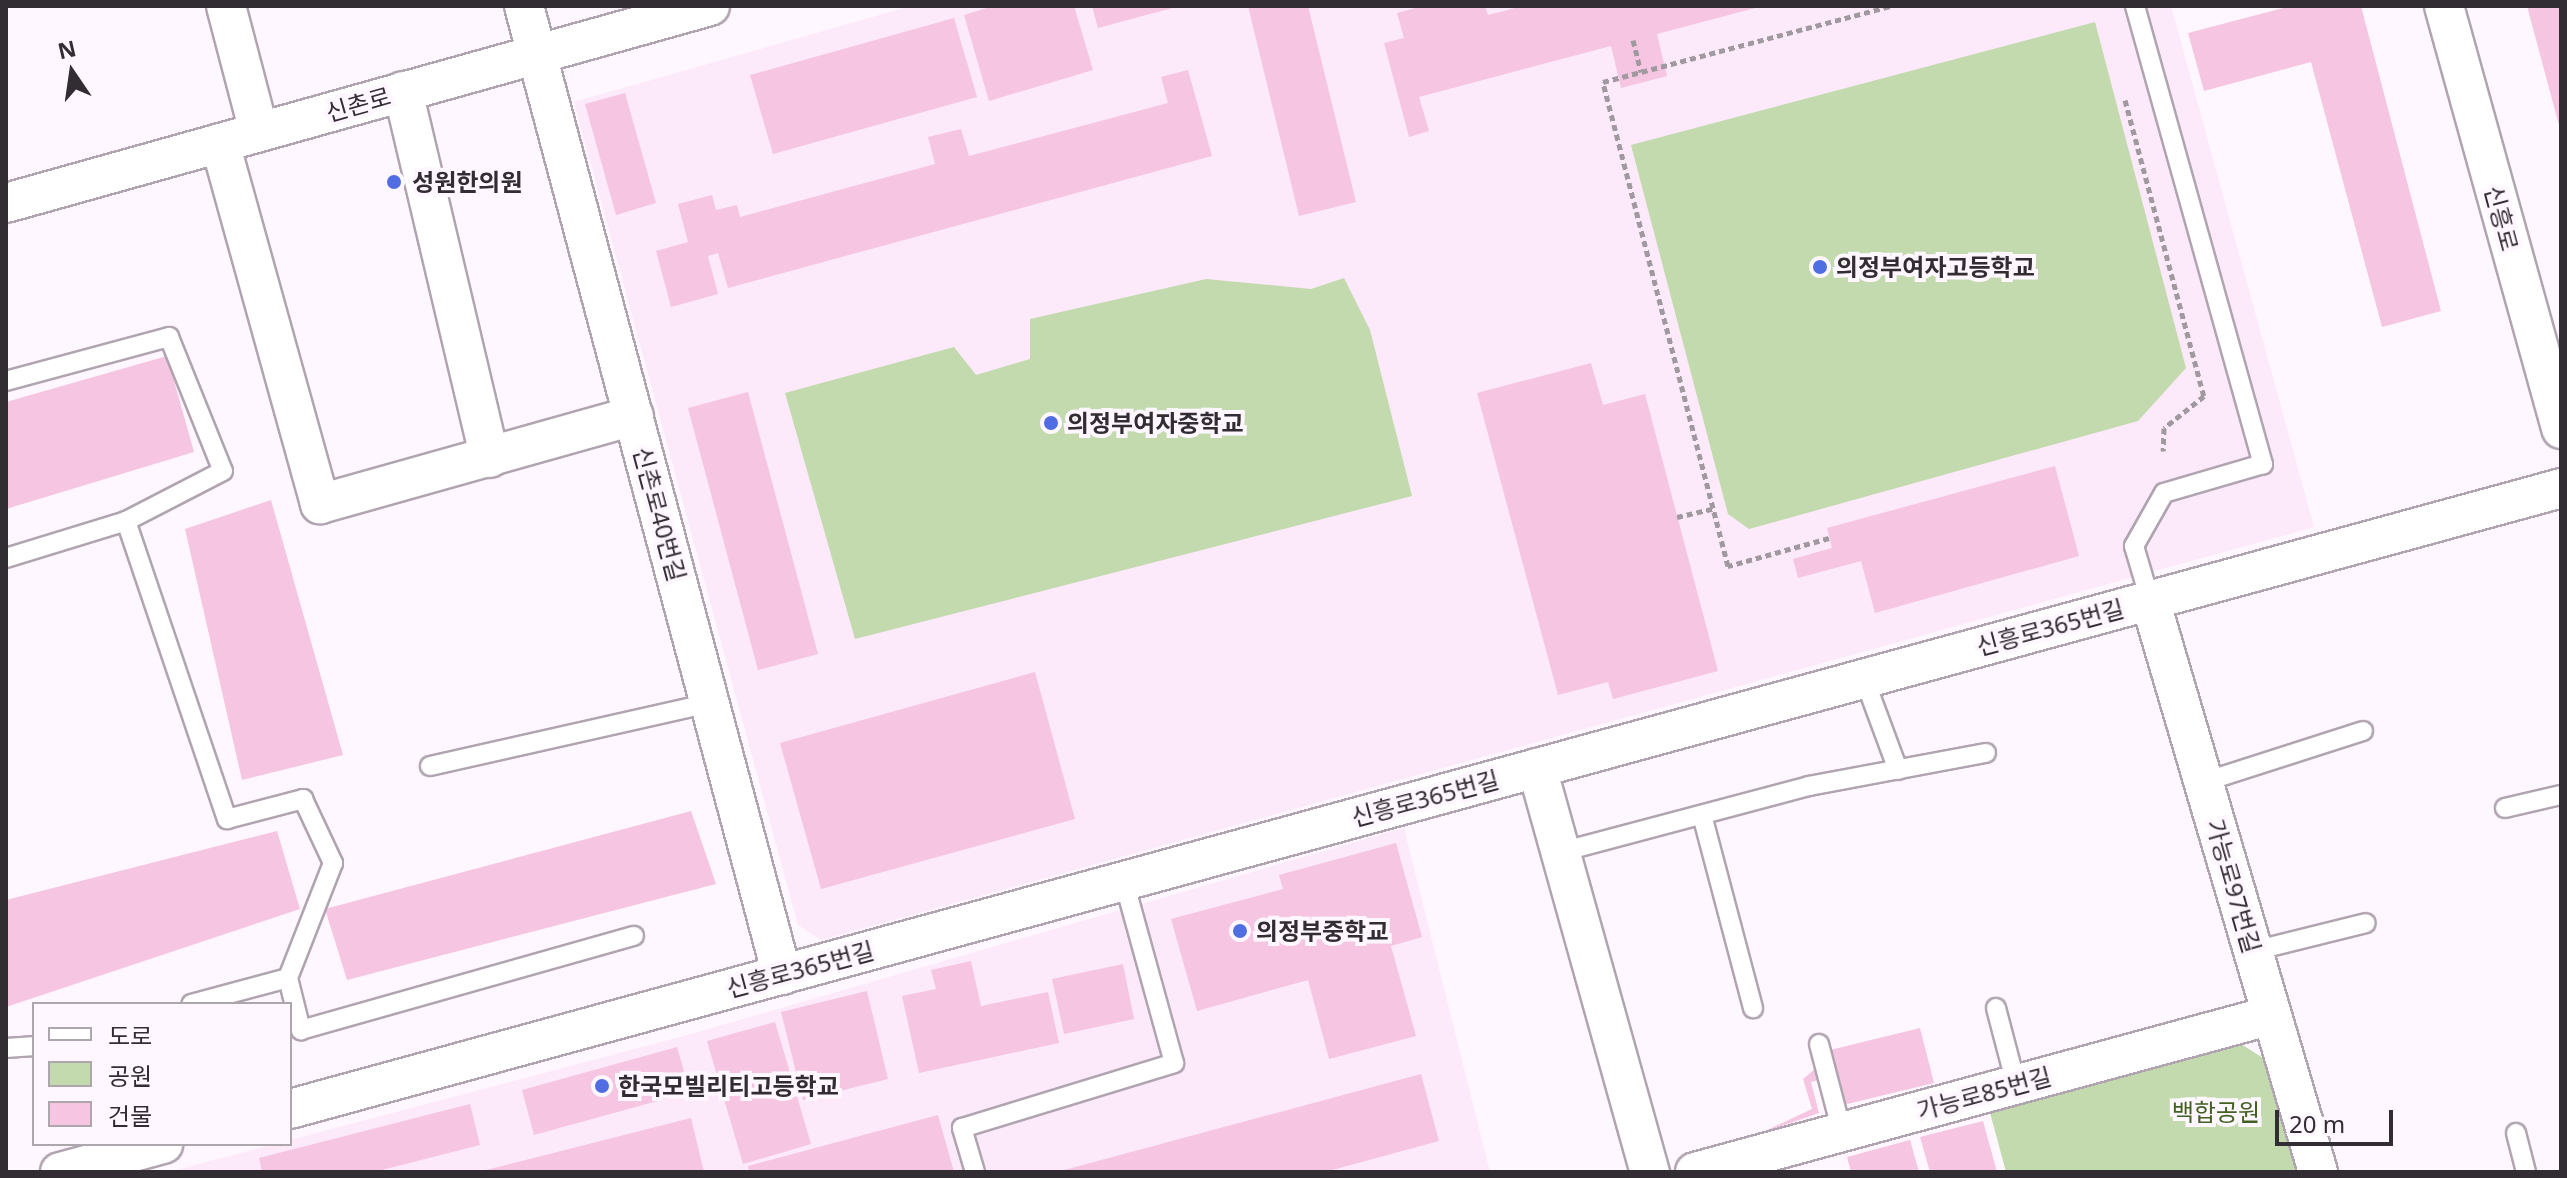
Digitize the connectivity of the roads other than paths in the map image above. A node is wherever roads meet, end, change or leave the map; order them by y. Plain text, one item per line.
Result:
1 (226, 6) edge
2 (524, 6) edge
3 (710, 6) edge
4 (2135, 6) edge
5 (2444, 6) edge
6 (537, 54) junction
7 (403, 91) junction
8 (259, 132) junction
9 (220, 143) junction
10 (6, 203) edge
11 (6, 381) edge
12 (634, 416) junction
13 (2561, 429) edge
14 (490, 458) junction
15 (2561, 488) edge
16 (126, 521) junction
17 (6, 558) edge
18 (2150, 600) junction
19 (1864, 678) junction
20 (710, 703) junction
21 (2363, 731) dead end
22 (1986, 753) dead end
23 (430, 766) dead end
24 (1537, 768) junction
25 (1898, 770) junction
26 (2204, 782) junction
27 (2561, 795) edge
28 (2505, 808) dead end
29 (1702, 815) junction
30 (1561, 852) junction
31 (1124, 881) junction
32 (2366, 923) dead end
33 (634, 936) dead end
34 (2253, 951) junction
35 (782, 975) junction
36 (288, 978) junction
37 (198, 1002) edge
38 (291, 1002) edge
39 (292, 1006) edge
40 (1753, 1008) dead end
41 (1996, 1008) dead end
42 (2272, 1015) junction
43 (296, 1035) edge
44 (1819, 1044) dead end
45 (32, 1046) edge
46 (6, 1048) edge
47 (2016, 1084) junction
48 (292, 1108) edge
49 (1842, 1132) junction
50 (2516, 1133) dead end
51 (156, 1146) edge
52 (60, 1172) edge
53 (975, 1172) edge
54 (1650, 1172) edge
55 (1695, 1172) edge
56 (2318, 1172) edge
57 (2526, 1172) edge

1 - 8 street
2 - 6 street, 신촌로40번길
3 - 6 street, 신촌로
4 - 18 lane
5 - 13 street, 신흥로
6 - 7 street, 신촌로
6 - 12 street, 신촌로40번길
7 - 8 street, 신촌로
7 - 14 street
8 - 9 street, 신촌로
9 - 10 street, 신촌로
9 - 14 street
11 - 16 lane
12 - 14 street
12 - 20 street, 신촌로40번길
15 - 18 street, 신흥로365번길
16 - 17 lane
16 - 36 lane
18 - 19 street, 신흥로365번길
18 - 26 street, 가능로97번길
19 - 24 street, 신흥로365번길
19 - 25 lane
20 - 23 lane
20 - 35 street, 신촌로40번길
21 - 26 lane
22 - 25 lane
24 - 30 street
24 - 31 street, 신흥로365번길
25 - 29 lane
26 - 34 street, 가능로97번길
27 - 28 lane
29 - 30 lane
29 - 40 lane
30 - 54 street
31 - 35 street, 신흥로365번길
31 - 53 lane
32 - 34 lane
33 - 43 lane
34 - 42 street, 가능로97번길
35 - 48 street, 신흥로365번길
36 - 37 lane
36 - 38 lane
39 - 43 lane
41 - 47 lane
42 - 47 street, 가능로85번길
42 - 56 street, 가능로97번길
44 - 49 lane
45 - 46 lane
47 - 49 street, 가능로85번길
49 - 55 street, 가능로85번길
50 - 57 lane
51 - 52 street

